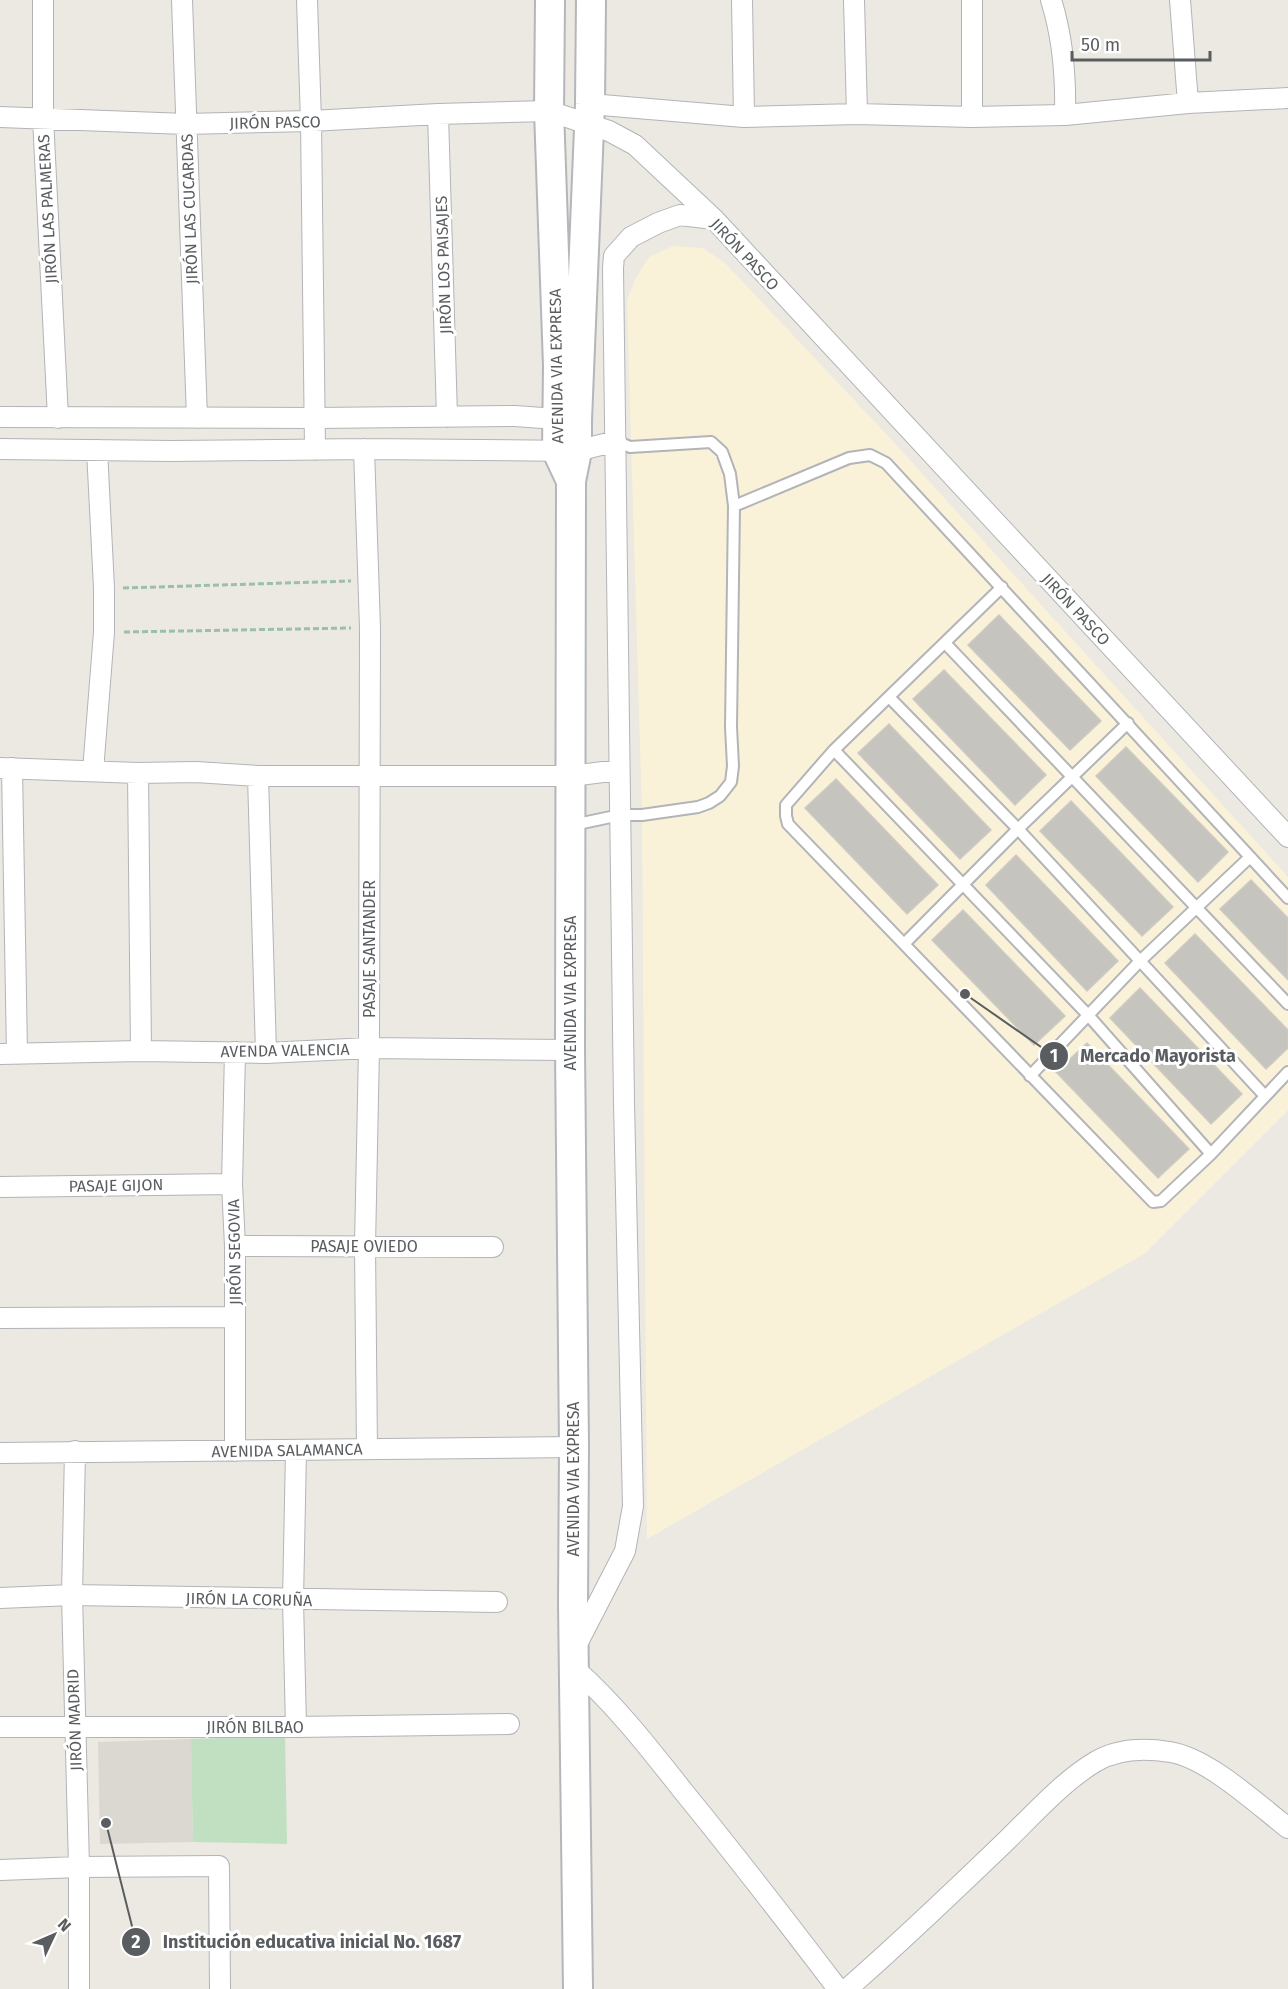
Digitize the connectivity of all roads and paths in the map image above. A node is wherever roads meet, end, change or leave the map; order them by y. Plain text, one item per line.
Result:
1 (43, 0) edge
2 (182, 0) edge
3 (307, 0) edge
4 (550, 0) edge
5 (591, 0) edge
6 (742, 0) edge
7 (855, 0) edge
8 (972, 0) edge
9 (1051, 0) edge
10 (1180, 0) edge
11 (1288, 98) edge
12 (1188, 103) junction
13 (549, 111) junction
14 (438, 114) junction
15 (857, 114) junction
16 (590, 115) junction
17 (1065, 115) junction
18 (0, 117) edge
19 (744, 117) junction
20 (972, 117) junction
21 (43, 118) junction
22 (311, 121) junction
23 (186, 124) junction
24 (714, 219) junction
25 (0, 417) edge
26 (447, 417) junction
27 (58, 418) junction
28 (197, 418) junction
29 (314, 418) junction
30 (567, 420) junction
31 (616, 441) junction
32 (0, 449) edge
33 (364, 449) junction
34 (97, 450) junction
35 (315, 450) junction
36 (568, 451) junction
37 (734, 506) junction
38 (369, 581) junction
39 (1002, 587) junction
40 (104, 588) junction
41 (369, 628) junction
42 (104, 632) junction
43 (945, 643) junction
44 (889, 697) junction
45 (1128, 723) junction
46 (834, 750) junction
47 (6, 768) edge
48 (619, 770) junction
49 (93, 771) junction
50 (138, 773) junction
51 (368, 775) junction
52 (258, 776) junction
53 (571, 776) junction
54 (1073, 776) junction
55 (620, 814) junction
56 (570, 825) junction
57 (1018, 829) junction
58 (1288, 837) edge
59 (1250, 857) junction
60 (964, 884) junction
61 (1288, 898) edge
62 (1196, 908) junction
63 (904, 944) junction
64 (1139, 962) junction
65 (1288, 1004) edge
66 (1088, 1015) junction
67 (369, 1048) junction
68 (570, 1050) junction
69 (141, 1051) junction
70 (235, 1052) junction
71 (266, 1053) junction
72 (9, 1054) edge
73 (1288, 1072) edge
74 (1029, 1076) junction
75 (1265, 1096) junction
76 (1211, 1154) junction
77 (232, 1184) junction
78 (0, 1186) edge
79 (235, 1246) junction
80 (365, 1246) junction
81 (493, 1246) dead end
82 (235, 1317) junction
83 (0, 1318) edge
84 (574, 1447) junction
85 (367, 1449) junction
86 (75, 1451) junction
87 (235, 1451) junction
88 (296, 1451) junction
89 (0, 1453) edge
90 (72, 1595) junction
91 (0, 1598) edge
92 (293, 1600) junction
93 (497, 1602) dead end
94 (574, 1659) junction
95 (509, 1724) dead end
96 (74, 1726) junction
97 (0, 1727) edge
98 (296, 1727) junction
99 (1288, 1828) edge
100 (79, 1867) junction
101 (0, 1870) edge
102 (79, 1989) edge
103 (220, 1989) edge
104 (578, 1989) edge
105 (838, 1989) edge
106 (847, 1989) edge

1 - 21 street, JIRÓN LAS PALMERAS
2 - 23 street, JIRÓN LAS CUCARDAS
3 - 22 street
4 - 13 main road, AVENIDA VIA EXPRESA
5 - 16 main road
6 - 19 street
7 - 15 street
8 - 20 street
9 - 17 street
10 - 12 street
11 - 12 street
12 - 17 street
13 - 14 street, JIRÓN PASCO
13 - 16 street, JIRÓN PASCO
13 - 30 main road, AVENIDA VIA EXPRESA
14 - 22 street, JIRÓN PASCO
14 - 26 street, JIRÓN LOS PAISAJES
15 - 19 street
15 - 20 street
16 - 19 street
16 - 24 street, JIRÓN PASCO
16 - 30 main road
17 - 20 street
18 - 21 street, JIRÓN PASCO
21 - 23 street, JIRÓN PASCO
21 - 27 street, JIRÓN LAS PALMERAS
22 - 23 street, JIRÓN PASCO
22 - 29 street
23 - 28 street, JIRÓN LAS CUCARDAS
24 - 31 street
24 - 58 street, JIRÓN PASCO
25 - 27 street
26 - 29 street
26 - 30 street
27 - 28 street
28 - 29 street
29 - 35 street
30 - 36 main road, AVENIDA VIA EXPRESA
31 - 36 street
31 - 37 lane
31 - 48 street
32 - 34 street
33 - 35 street
33 - 36 street
33 - 38 street, PASAJE SANTANDER
34 - 35 street
34 - 40 street
36 - 53 main road, AVENIDA VIA EXPRESA
37 - 39 lane
37 - 55 lane
38 - 40 path
38 - 41 street, PASAJE SANTANDER
39 - 43 lane
39 - 45 lane
40 - 42 street
41 - 42 path
41 - 51 street, PASAJE SANTANDER
42 - 49 street
43 - 44 lane
43 - 54 lane
44 - 46 lane
44 - 57 lane
45 - 54 lane
45 - 59 lane
46 - 60 lane
46 - 63 lane
47 - 49 street
47 - 72 street
48 - 53 street
48 - 55 street
49 - 50 street
50 - 52 street
50 - 69 street
51 - 52 street
51 - 53 street
51 - 67 street, PASAJE SANTANDER
52 - 71 street
53 - 56 main road, AVENIDA VIA EXPRESA
54 - 57 lane
54 - 62 lane
55 - 56 lane
55 - 94 street
56 - 68 main road, AVENIDA VIA EXPRESA
57 - 60 lane
57 - 64 lane
59 - 61 lane
59 - 62 lane
60 - 63 lane
60 - 66 lane
62 - 64 lane
62 - 65 lane
63 - 74 lane
64 - 66 lane
64 - 75 lane
66 - 74 lane
66 - 76 lane
67 - 68 street, AVENDA VALENCIA
67 - 71 street, AVENDA VALENCIA
67 - 80 street, PASAJE SANTANDER
68 - 84 main road, AVENIDA VIA EXPRESA
69 - 70 street, AVENDA VALENCIA
69 - 72 street, AVENDA VALENCIA
70 - 71 street, AVENDA VALENCIA
70 - 77 street, JIRÓN SEGOVIA
73 - 75 lane
74 - 76 lane
75 - 76 lane
77 - 78 street, PASAJE GIJON
77 - 79 street, JIRÓN SEGOVIA
79 - 80 street, PASAJE OVIEDO
79 - 82 street, JIRÓN SEGOVIA
80 - 81 street, PASAJE OVIEDO
80 - 85 street, PASAJE SANTANDER
82 - 83 street
82 - 87 street, JIRÓN SEGOVIA
84 - 85 street, AVENIDA SALAMANCA
84 - 94 main road, AVENIDA VIA EXPRESA
85 - 88 street, AVENIDA SALAMANCA
86 - 87 street, AVENIDA SALAMANCA
86 - 89 street, AVENIDA SALAMANCA
86 - 90 street, JIRÓN MADRID
87 - 88 street, AVENIDA SALAMANCA
88 - 92 street
90 - 91 street, JIRÓN LA CORUÑA
90 - 92 street, JIRÓN LA CORUÑA
90 - 96 street, JIRÓN MADRID
92 - 93 street, JIRÓN LA CORUÑA
92 - 98 street
94 - 104 main road, AVENIDA VIA EXPRESA
94 - 105 street
95 - 98 street, JIRÓN BILBAO
96 - 97 street, JIRÓN BILBAO
96 - 98 street, JIRÓN BILBAO
96 - 100 street, JIRÓN MADRID
99 - 106 street
100 - 101 street
100 - 102 street, JIRÓN MADRID
100 - 103 street

